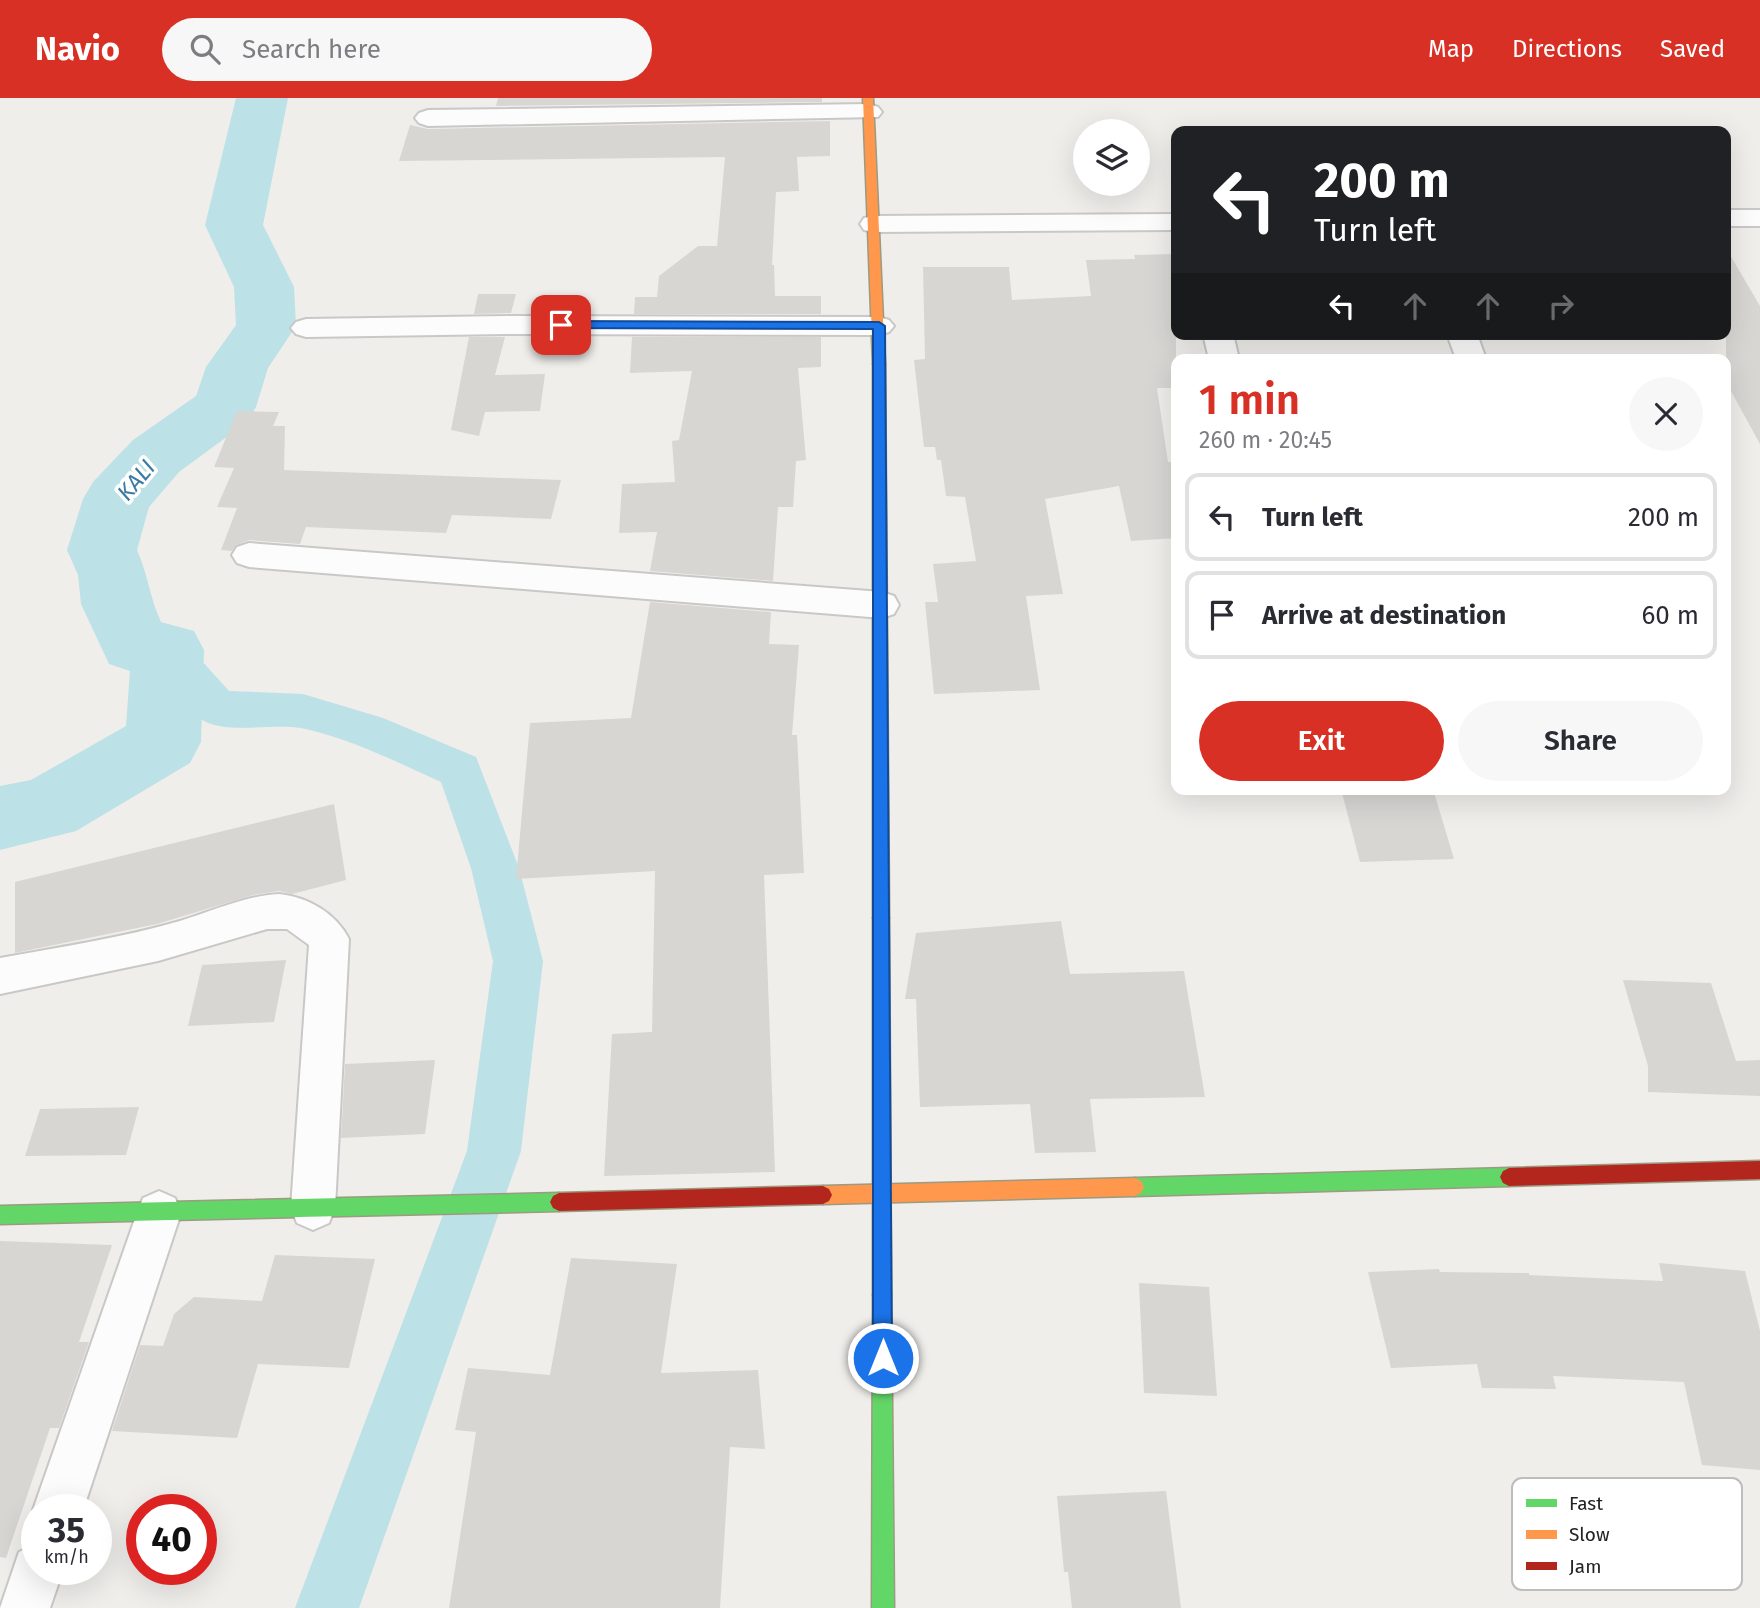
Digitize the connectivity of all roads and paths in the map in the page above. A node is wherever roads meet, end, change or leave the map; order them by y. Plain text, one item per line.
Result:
1 (868, 105) edge
2 (428, 118) dead end
3 (1731, 218) edge
4 (1760, 218) edge
5 (1171, 222) edge
6 (874, 224) junction
7 (879, 326) junction
8 (306, 328) dead end
9 (249, 555) dead end
10 (882, 604) junction
11 (0, 976) edge
12 (1760, 1170) edge
13 (882, 1192) junction
14 (313, 1208) junction
15 (159, 1213) junction
16 (0, 1215) edge
17 (63, 1494) edge
18 (32, 1585) edge
19 (24, 1608) edge
20 (883, 1608) edge

1 - 2 street
1 - 6 street
3 - 4 street
5 - 6 street
6 - 7 street
7 - 8 street
7 - 10 street
9 - 10 street
10 - 13 street
11 - 14 street
12 - 13 street
13 - 14 street
13 - 20 street
14 - 15 street
15 - 16 street
15 - 17 street
18 - 19 street

